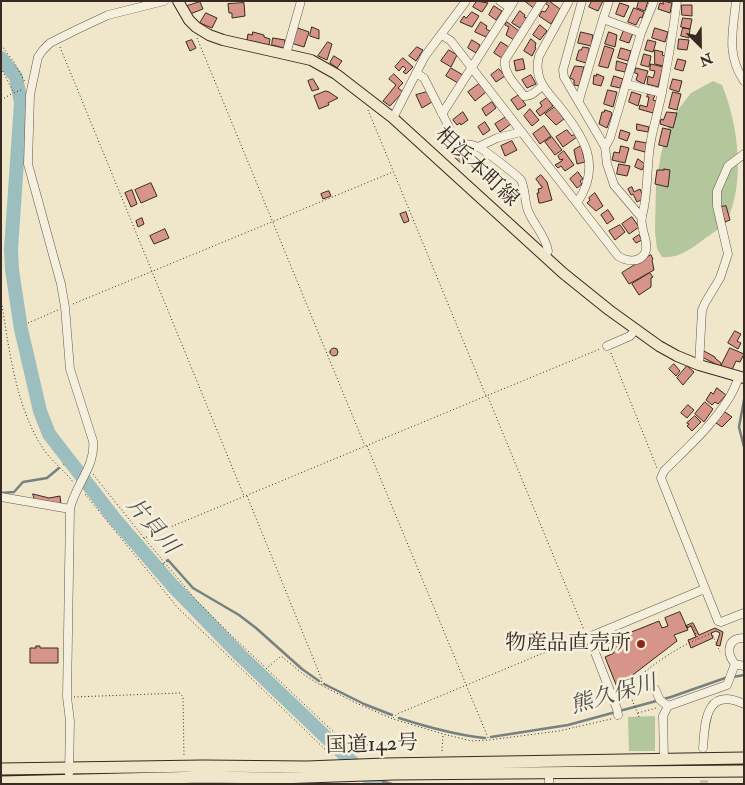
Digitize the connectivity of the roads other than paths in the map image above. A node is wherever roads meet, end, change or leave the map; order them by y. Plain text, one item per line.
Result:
1 (164, 1) edge
2 (178, 1) edge
3 (301, 1) edge
4 (466, 1) edge
5 (500, 1) edge
6 (542, 1) edge
7 (569, 1) edge
8 (582, 1) edge
9 (610, 1) edge
10 (654, 1) edge
11 (677, 1) edge
12 (736, 1) edge
13 (512, 4) edge
14 (602, 19) junction
15 (641, 33) junction
16 (442, 35) junction
17 (286, 54) junction
18 (472, 69) junction
19 (416, 73) junction
20 (743, 77) edge
21 (626, 84) junction
22 (542, 86) junction
23 (662, 93) junction
24 (579, 100) junction
25 (442, 114) junction
26 (393, 118) junction
27 (521, 132) junction
28 (478, 147) junction
29 (605, 148) junction
30 (744, 154) edge
31 (576, 203) junction
32 (642, 218) junction
33 (545, 256) junction
34 (636, 329) junction
35 (608, 346) road end
36 (699, 364) junction
37 (741, 378) edge
38 (1, 497) edge
39 (70, 509) junction
40 (705, 592) junction
41 (744, 613) edge
42 (744, 638) edge
43 (735, 664) junction
44 (744, 666) edge
45 (744, 704) edge
46 (618, 713) road end
47 (704, 748) dead end
48 (744, 758) edge
49 (664, 760) junction
50 (391, 767) junction
51 (1, 769) edge
52 (744, 771) edge
53 (688, 772) junction
54 (349, 773) edge
55 (744, 776) edge
56 (69, 777) edge
57 (549, 778) edge
58 (1, 782) edge

1 - 39 street
2 - 17 main road, 相浜本町線
3 - 17 street
4 - 16 street
5 - 13 street
6 - 22 street
7 - 22 street
8 - 24 street
9 - 14 street
10 - 15 street
11 - 23 street
12 - 20 street
13 - 18 street
14 - 15 street
14 - 24 street
15 - 21 street
16 - 18 street
16 - 19 street
17 - 26 main road, 相浜本町線
18 - 25 street
18 - 27 street
19 - 25 street
19 - 26 street
21 - 23 street
21 - 29 street
22 - 31 street
23 - 32 street
24 - 29 street
25 - 28 street
26 - 33 main road, 相浜本町線
27 - 28 street
27 - 31 street
28 - 33 street
29 - 32 street
30 - 36 street
31 - 32 street
33 - 34 main road, 相浜本町線
34 - 35 street
34 - 36 main road, 相浜本町線
36 - 37 main road, 相浜本町線
37 - 40 street
38 - 39 street
39 - 56 street
40 - 41 street
40 - 46 street
42 - 43 street
43 - 44 street
43 - 49 street
45 - 47 street
48 - 49 highway, 国道142号
49 - 50 highway, 国道142号
50 - 54 highway, 国道142号
50 - 57 highway, 国道142号
51 - 56 highway, 国道142号
52 - 53 highway, 国道142号
53 - 55 highway
53 - 57 highway, 国道142号
54 - 56 highway, 国道142号
54 - 56 highway, 国道142号
56 - 58 highway, 国道142号

